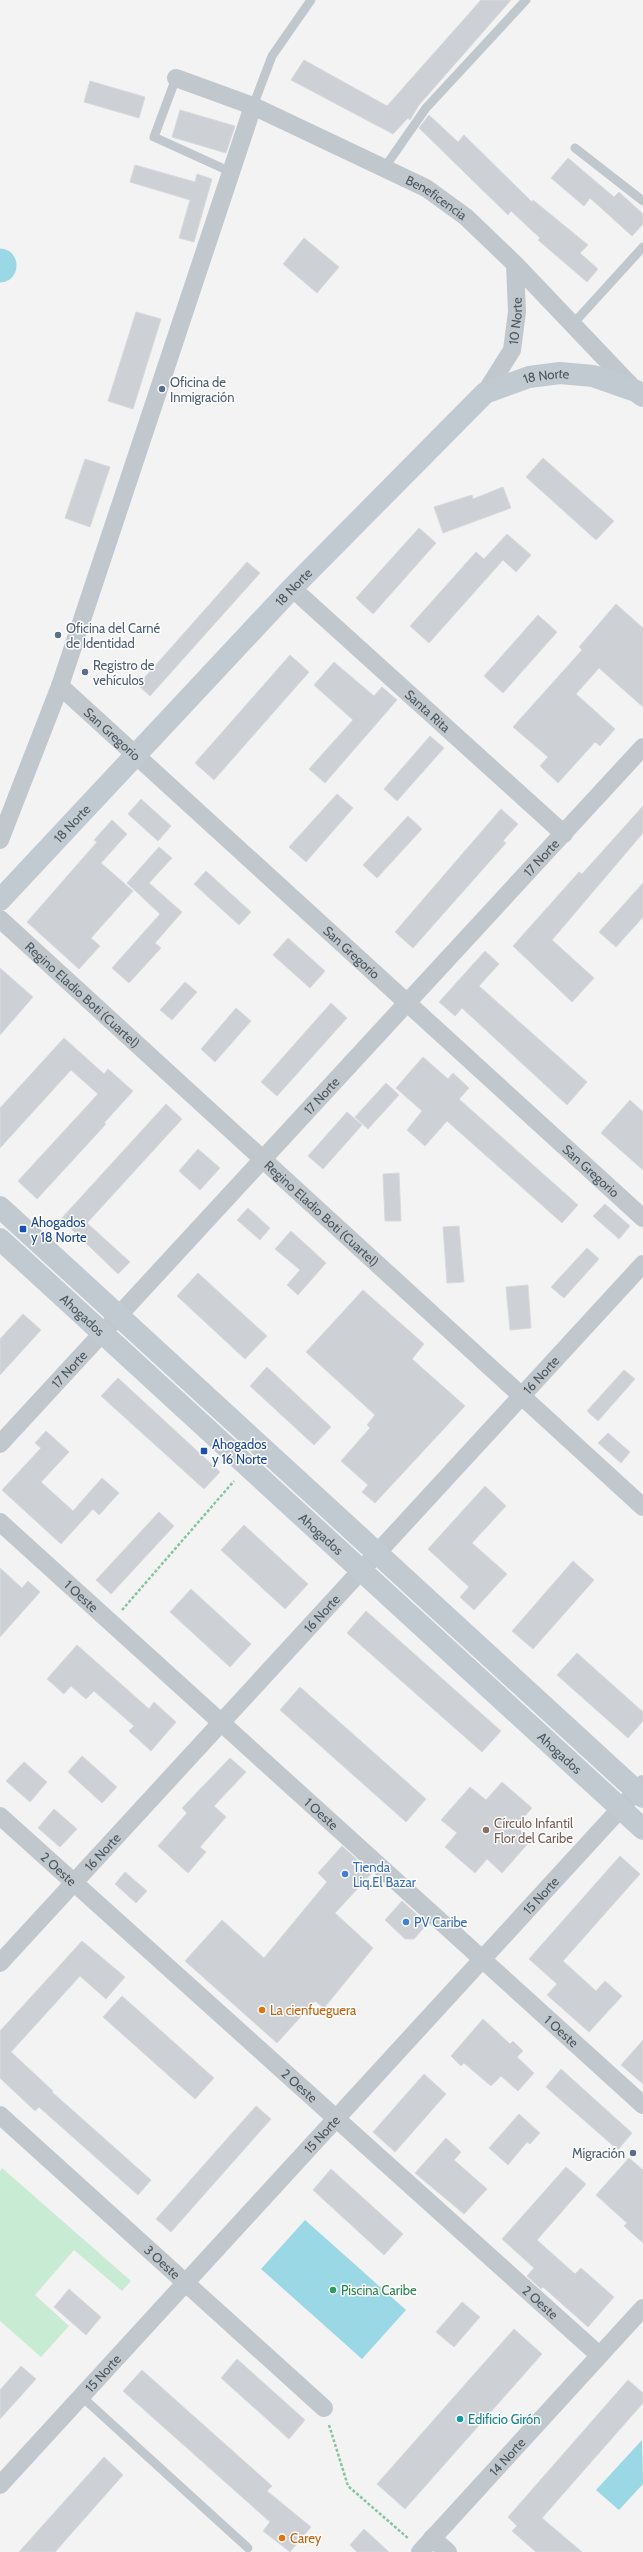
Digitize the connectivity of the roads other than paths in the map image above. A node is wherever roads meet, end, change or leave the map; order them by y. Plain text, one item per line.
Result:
1 (311, 0) edge
2 (526, 0) edge
3 (176, 78) joint
4 (253, 106) junction
5 (575, 148) dead end
6 (385, 167) junction
7 (232, 172) junction
8 (643, 201) edge
9 (643, 247) edge
10 (515, 264) junction
11 (572, 325) junction
12 (485, 393) junction
13 (640, 394) edge
14 (292, 588) junction
15 (60, 686) junction
16 (643, 747) edge
17 (135, 755) junction
18 (564, 834) junction
19 (0, 840) edge
20 (0, 900) edge
21 (0, 919) edge
22 (407, 1004) junction
23 (262, 1159) junction
24 (0, 1207) edge
25 (643, 1218) edge
26 (0, 1239) edge
27 (643, 1264) edge
28 (118, 1316) junction
29 (102, 1333) junction
30 (523, 1396) junction
31 (0, 1444) edge
32 (643, 1507) edge
33 (0, 1522) edge
34 (377, 1554) junction
35 (362, 1570) junction
36 (221, 1722) junction
37 (641, 1790) edge
38 (620, 1808) junction
39 (0, 1816) edge
40 (643, 1829) edge
41 (74, 1882) junction
42 (482, 1959) junction
43 (0, 1963) edge
44 (643, 2105) edge
45 (0, 2115) edge
46 (337, 2118) junction
47 (186, 2283) junction
48 (643, 2308) edge
49 (600, 2355) junction
50 (81, 2396) junction
51 (324, 2408) road end
52 (0, 2485) edge
53 (425, 2547) edge
54 (248, 2548) dead end
55 (448, 2552) edge

1 - 4 lane
2 - 6 lane
3 - 4 street, Beneficencia
3 - 7 lane
4 - 6 street, Beneficencia
4 - 7 street
5 - 8 lane
6 - 10 street, Beneficencia
7 - 15 street
9 - 11 lane
10 - 11 street, Beneficencia
10 - 12 street, 10 Norte
11 - 13 street, Beneficencia
12 - 13 main road, 18 Norte
12 - 14 main road, 18 Norte
14 - 17 main road, 18 Norte
14 - 18 street, Santa Rita
15 - 17 street, San Gregorio
15 - 19 street
16 - 18 street, 17 Norte
17 - 20 main road, 18 Norte
17 - 22 street, San Gregorio
18 - 22 street, 17 Norte
21 - 23 street, Regino Eladio Boti (Cuartel)
22 - 23 street, 17 Norte
22 - 25 street, San Gregorio
23 - 28 street, 17 Norte
23 - 30 street, Regino Eladio Boti (Cuartel)
24 - 28 main road, Ahogados
26 - 29 main road, Ahogados
27 - 30 street, 16 Norte
28 - 29 street, 17 Norte
28 - 34 main road, Ahogados
29 - 31 street, 17 Norte
29 - 35 main road, Ahogados
30 - 32 street, Regino Eladio Boti (Cuartel)
30 - 34 street, 16 Norte
33 - 36 street, 1 Oeste
34 - 35 street, 16 Norte
34 - 37 main road, Ahogados
35 - 36 street, 16 Norte
35 - 38 main road, Ahogados
36 - 41 street, 16 Norte
36 - 42 street, 1 Oeste
37 - 38 street, 15 Norte
38 - 40 main road, Ahogados
38 - 42 street, 15 Norte
39 - 41 street, 2 Oeste
41 - 43 street, 16 Norte
41 - 46 street, 2 Oeste
42 - 44 street, 1 Oeste
42 - 46 street, 15 Norte
45 - 47 street, 3 Oeste
46 - 47 street, 15 Norte
46 - 49 street, 2 Oeste
47 - 50 street, 15 Norte
47 - 51 street, 3 Oeste
48 - 49 street, 14 Norte
49 - 53 street, 14 Norte
50 - 52 street, 15 Norte
50 - 54 lane
53 - 55 street

